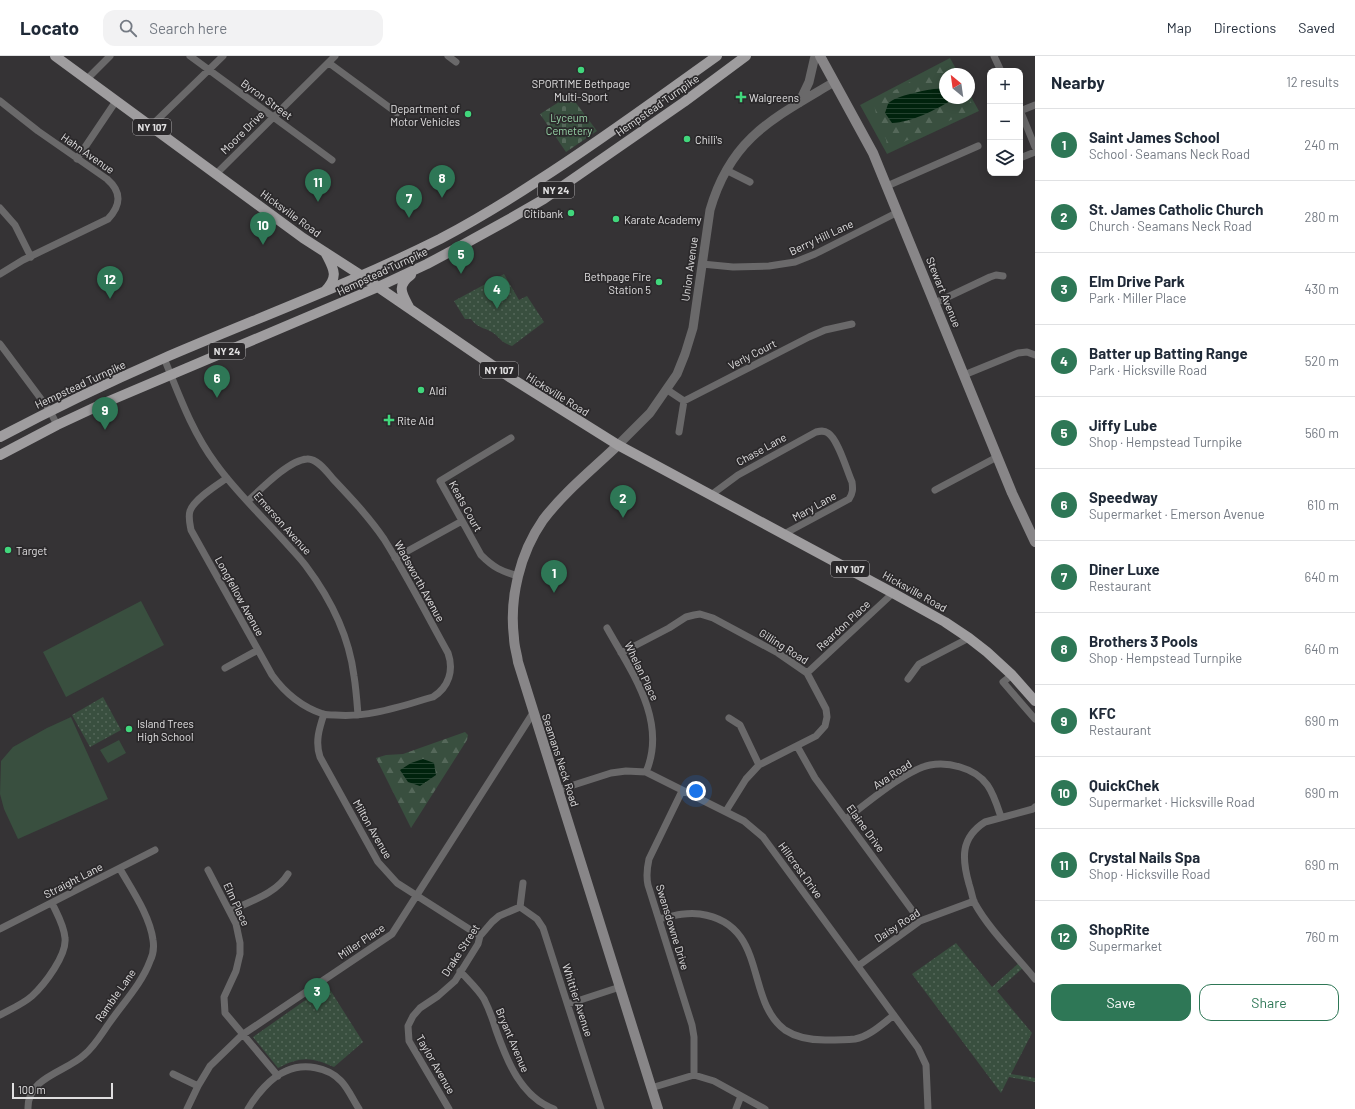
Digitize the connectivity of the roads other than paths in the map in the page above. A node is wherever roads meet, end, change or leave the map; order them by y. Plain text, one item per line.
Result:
1 (55, 56) edge
2 (110, 56) edge
3 (190, 56) edge
4 (223, 56) edge
5 (335, 56) edge
6 (448, 56) edge
7 (717, 56) edge
8 (746, 56) edge
9 (815, 56) edge
10 (820, 56) edge
11 (994, 56) edge
12 (456, 62) dead end
13 (328, 63) junction
14 (1000, 68) edge
15 (209, 70) junction
16 (87, 79) junction
17 (834, 82) junction
18 (0, 101) edge
19 (116, 101) junction
20 (799, 103) junction
21 (1035, 105) edge
22 (1023, 110) edge
23 (397, 113) dead end
24 (273, 117) junction
25 (1023, 118) edge
26 (152, 126) junction
27 (978, 146) dead end
28 (1035, 147) edge
29 (1035, 152) edge
30 (1023, 157) edge
31 (77, 159) junction
32 (332, 160) dead end
33 (726, 170) junction
34 (216, 174) junction
35 (750, 182) dead end
36 (887, 186) junction
37 (0, 208) edge
38 (898, 212) junction
39 (326, 252) junction
40 (31, 257) junction
41 (427, 264) junction
42 (702, 264) junction
43 (0, 274) edge
44 (362, 276) junction
45 (1003, 276) dead end
46 (378, 287) junction
47 (322, 293) junction
48 (935, 303) junction
49 (410, 309) junction
50 (852, 324) dead end
51 (0, 344) edge
52 (1035, 355) edge
53 (164, 358) junction
54 (171, 375) junction
55 (964, 375) junction
56 (666, 389) junction
57 (684, 400) junction
58 (50, 411) junction
59 (57, 425) junction
60 (679, 432) dead end
61 (0, 437) edge
62 (511, 438) dead end
63 (618, 445) junction
64 (0, 455) edge
65 (997, 457) junction
66 (227, 478) junction
67 (935, 490) dead end
68 (711, 495) junction
69 (852, 495) joint
70 (248, 500) junction
71 (462, 521) junction
72 (784, 534) junction
73 (1035, 542) edge
74 (395, 558) junction
75 (518, 576) junction
76 (893, 593) junction
77 (607, 628) dead end
78 (969, 638) junction
79 (258, 650) junction
80 (621, 653) junction
81 (225, 668) dead end
82 (807, 674) junction
83 (1012, 675) junction
84 (908, 680) dead end
85 (1035, 701) edge
86 (533, 713) junction
87 (324, 714) junction
88 (358, 715) junction
89 (728, 718) dead end
90 (1035, 719) edge
91 (797, 746) junction
92 (759, 765) junction
93 (646, 772) junction
94 (558, 790) junction
95 (682, 790) junction
96 (1034, 808) edge
97 (726, 812) junction
98 (1000, 817) junction
99 (1035, 817) edge
100 (846, 819) junction
101 (155, 850) dead end
102 (120, 869) junction
103 (208, 870) dead end
104 (288, 874) dead end
105 (523, 883) dead end
106 (417, 896) junction
107 (974, 900) junction
108 (52, 903) junction
109 (520, 907) junction
110 (230, 911) junction
111 (658, 919) junction
112 (920, 921) junction
113 (0, 929) edge
114 (480, 936) junction
115 (858, 966) junction
116 (460, 971) junction
117 (1035, 979) edge
118 (620, 987) junction
119 (568, 1004) junction
120 (0, 1015) edge
121 (894, 1015) junction
122 (408, 1029) joint
123 (242, 1035) junction
124 (173, 1074) dead end
125 (694, 1075) junction
126 (278, 1076) junction
127 (198, 1086) junction
128 (652, 1088) junction
129 (741, 1096) junction
130 (28, 1109) edge
131 (187, 1109) edge
132 (248, 1109) edge
133 (359, 1109) edge
134 (449, 1109) edge
135 (554, 1109) edge
136 (601, 1109) edge
137 (658, 1109) edge
138 (736, 1109) edge
139 (765, 1109) edge
140 (928, 1109) edge

1 - 16 main road, Hicksville Road / NY 107
2 - 16 street
3 - 15 street, Byron Street
4 - 15 street
5 - 13 street, Moore Drive
6 - 12 street
7 - 44 main road, Hempstead Turnpike / NY 24
8 - 41 main road, Hempstead Turnpike / NY 24
9 - 20 street
10 - 17 main road, Stewart Avenue
11 - 14 street
13 - 23 street
13 - 24 street, Moore Drive
15 - 24 street, Byron Street
15 - 26 street
16 - 19 main road, Hicksville Road / NY 107
17 - 20 street, Union Avenue
17 - 36 main road, Stewart Avenue
18 - 31 street, Hahn Avenue
19 - 26 main road, Hicksville Road / NY 107
19 - 31 street
20 - 33 street, Union Avenue
21 - 22 street
24 - 32 street, Byron Street
24 - 34 street, Moore Drive
25 - 28 street
26 - 34 main road, Hicksville Road / NY 107
27 - 36 street
29 - 30 street
31 - 40 street, Hahn Avenue
33 - 35 street
33 - 42 street, Union Avenue
34 - 39 main road, Hicksville Road / NY 107
36 - 38 main road, Stewart Avenue
37 - 40 street
38 - 42 street, Berry Hill Lane
38 - 48 main road, Stewart Avenue
39 - 44 main road, Hicksville Road / NY 107
39 - 47 main road
40 - 43 street, Hahn Avenue
41 - 46 main road, Hempstead Turnpike / NY 24
41 - 49 main road
42 - 56 street, Union Avenue
44 - 46 main road, Hicksville Road / NY 107
44 - 47 main road, Hempstead Turnpike / NY 24
45 - 48 street
46 - 49 main road, Hicksville Road / NY 107
46 - 54 main road, Hempstead Turnpike / NY 24
47 - 53 main road, Hempstead Turnpike / NY 24
48 - 55 main road, Stewart Avenue
49 - 63 main road, Hicksville Road / NY 107
50 - 57 street, Verly Court
51 - 58 street
52 - 55 street
53 - 54 street, Emerson Avenue
53 - 58 main road, Hempstead Turnpike / NY 24
54 - 59 main road, Hempstead Turnpike / NY 24
54 - 66 street, Emerson Avenue
55 - 65 main road, Stewart Avenue
56 - 57 street
56 - 63 street, Union Avenue
57 - 60 street
58 - 59 street
58 - 61 main road, Hempstead Turnpike / NY 24
59 - 64 main road, Hempstead Turnpike / NY 24
62 - 71 street, Keats Court
63 - 68 main road, Hicksville Road / NY 107
63 - 75 main road, Seamans Neck Road
65 - 67 street
65 - 73 main road, Stewart Avenue
66 - 70 street, Emerson Avenue
66 - 79 street, Longfellow Avenue
68 - 69 street, Chase Lane
68 - 72 main road, Hicksville Road / NY 107
69 - 72 street, Mary Lane
70 - 74 street, Wadsworth Avenue
70 - 88 street, Emerson Avenue
71 - 74 street
71 - 75 street, Keats Court
72 - 76 main road, Hicksville Road / NY 107
74 - 88 street, Wadsworth Avenue
75 - 86 main road, Seamans Neck Road
76 - 78 main road, Hicksville Road / NY 107
76 - 82 street, Reardon Place
77 - 80 street, Whelan Place
78 - 83 main road, Hicksville Road / NY 107
78 - 84 street
79 - 81 street
79 - 87 street, Longfellow Avenue
80 - 82 street, Gilling Road
80 - 93 street, Whelan Place
82 - 91 street, Gilling Road
83 - 85 main road, Hicksville Road / NY 107
83 - 90 street
86 - 94 main road, Seamans Neck Road
86 - 106 street, Miller Place
87 - 88 street, Wadsworth Avenue
87 - 106 street, Milton Avenue
89 - 92 street
91 - 92 street, Gilling Road
91 - 100 street, Elaine Drive
92 - 97 street, Gilling Road
93 - 94 street, Hillcrest Drive
93 - 95 street, Hillcrest Drive
94 - 118 main road, Seamans Neck Road
95 - 97 street, Hillcrest Drive
95 - 111 street, Swansdowne Drive
96 - 98 street
96 - 99 street
97 - 115 street, Hillcrest Drive
98 - 100 street, Ava Road
98 - 107 street
100 - 112 street, Elaine Drive
101 - 102 street, Straight Lane
102 - 108 street, Straight Lane
102 - 130 street, Ramble Lane
103 - 110 street, Elm Place
104 - 110 street
105 - 109 street
106 - 114 street, Milton Avenue
106 - 123 street, Miller Place
107 - 112 street, Daisy Road
107 - 117 street
108 - 113 street, Straight Lane
108 - 120 street
109 - 114 street, Drake Street
109 - 119 street, Whittier Avenue
110 - 123 street, Elm Place
111 - 121 street
111 - 125 street, Swansdowne Drive
112 - 115 street, Daisy Road
114 - 116 street, Drake Street
115 - 121 street, Hillcrest Drive
116 - 122 street, Drake Street
116 - 135 street, Bryant Avenue
118 - 119 street
118 - 128 main road, Seamans Neck Road
119 - 136 street, Whittier Avenue
121 - 140 street, Hillcrest Drive
122 - 134 street, Taylor Avenue
123 - 126 street, Elm Place
123 - 127 street, Miller Place
124 - 127 street
125 - 128 street
125 - 129 street
126 - 132 street
126 - 133 street
127 - 131 street, Miller Place
128 - 137 main road, Seamans Neck Road
129 - 138 street
129 - 139 street

